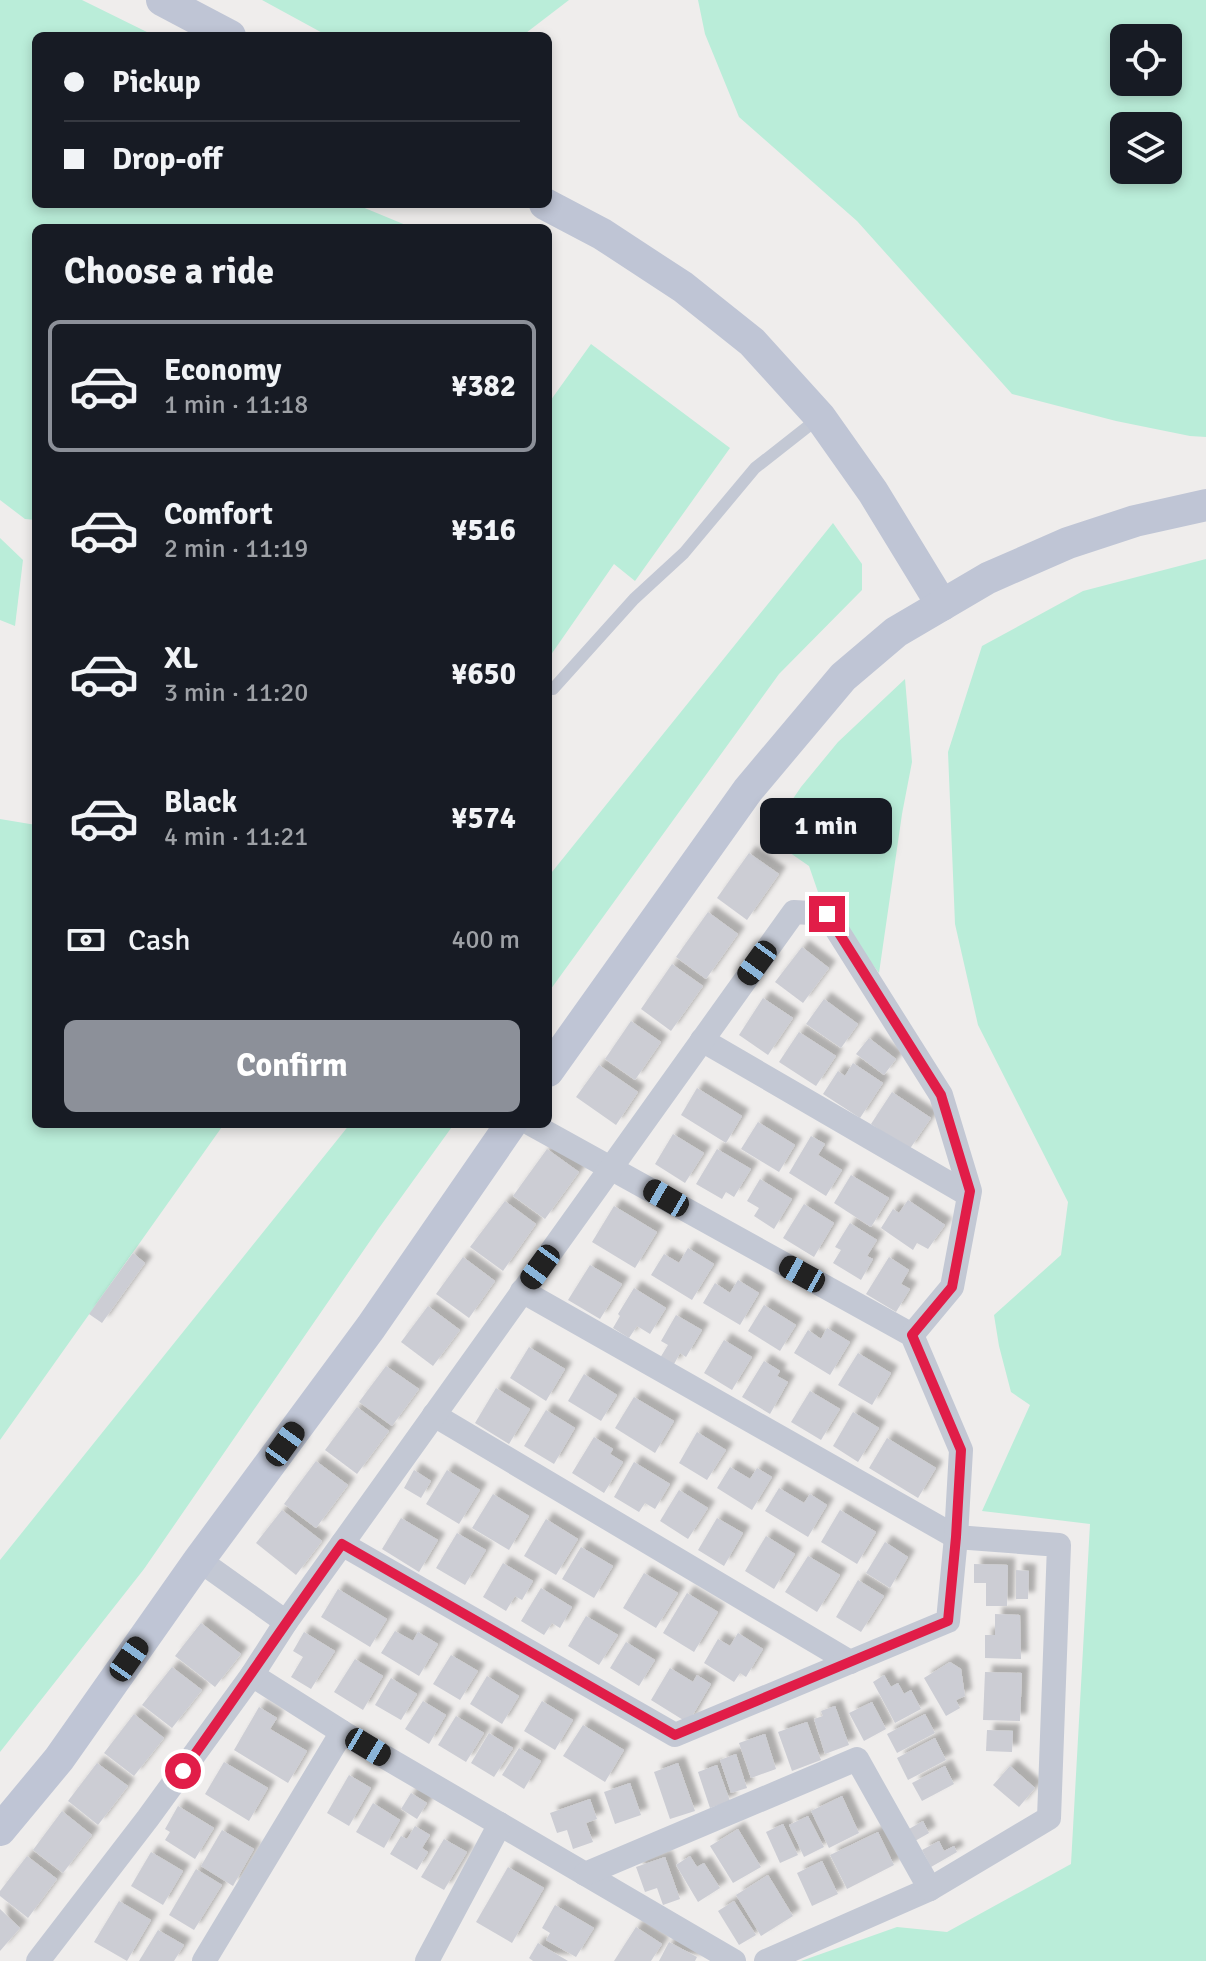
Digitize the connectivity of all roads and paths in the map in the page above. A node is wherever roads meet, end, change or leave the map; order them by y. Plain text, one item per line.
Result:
1 (162, 0) edge
2 (222, 32) edge
3 (552, 208) edge
4 (820, 417) junction
5 (1206, 505) edge
6 (942, 605) junction
7 (553, 689) dead end
8 (702, 1040) junction
9 (552, 1065) edge
10 (508, 1128) edge
11 (538, 1128) edge
12 (611, 1168) junction
13 (969, 1195) junction
14 (522, 1291) junction
15 (912, 1335) junction
16 (434, 1415) junction
17 (956, 1537) junction
18 (342, 1544) junction
19 (199, 1560) junction
20 (286, 1622) junction
21 (850, 1662) junction
22 (252, 1675) junction
23 (342, 1732) junction
24 (500, 1824) junction
25 (0, 1830) edge
26 (585, 1874) junction
27 (930, 1889) junction
28 (38, 1961) edge
29 (204, 1961) edge
30 (427, 1961) edge
31 (734, 1961) edge
32 (766, 1961) edge

1 - 2 street
3 - 4 street
4 - 6 street
4 - 7 lane
5 - 6 street
6 - 9 street
8 - 12 street
8 - 13 street
8 - 13 street
10 - 19 street
11 - 12 street
12 - 14 street
12 - 15 street
13 - 15 street
14 - 16 street
14 - 17 street
15 - 17 street
16 - 18 street
16 - 21 street
17 - 21 street
17 - 27 street
18 - 20 street
18 - 21 street
19 - 20 street
19 - 25 street
20 - 22 street
22 - 23 street
22 - 28 street
23 - 24 street
23 - 29 street
24 - 26 street
24 - 30 street
26 - 27 street
26 - 31 street
27 - 32 street

